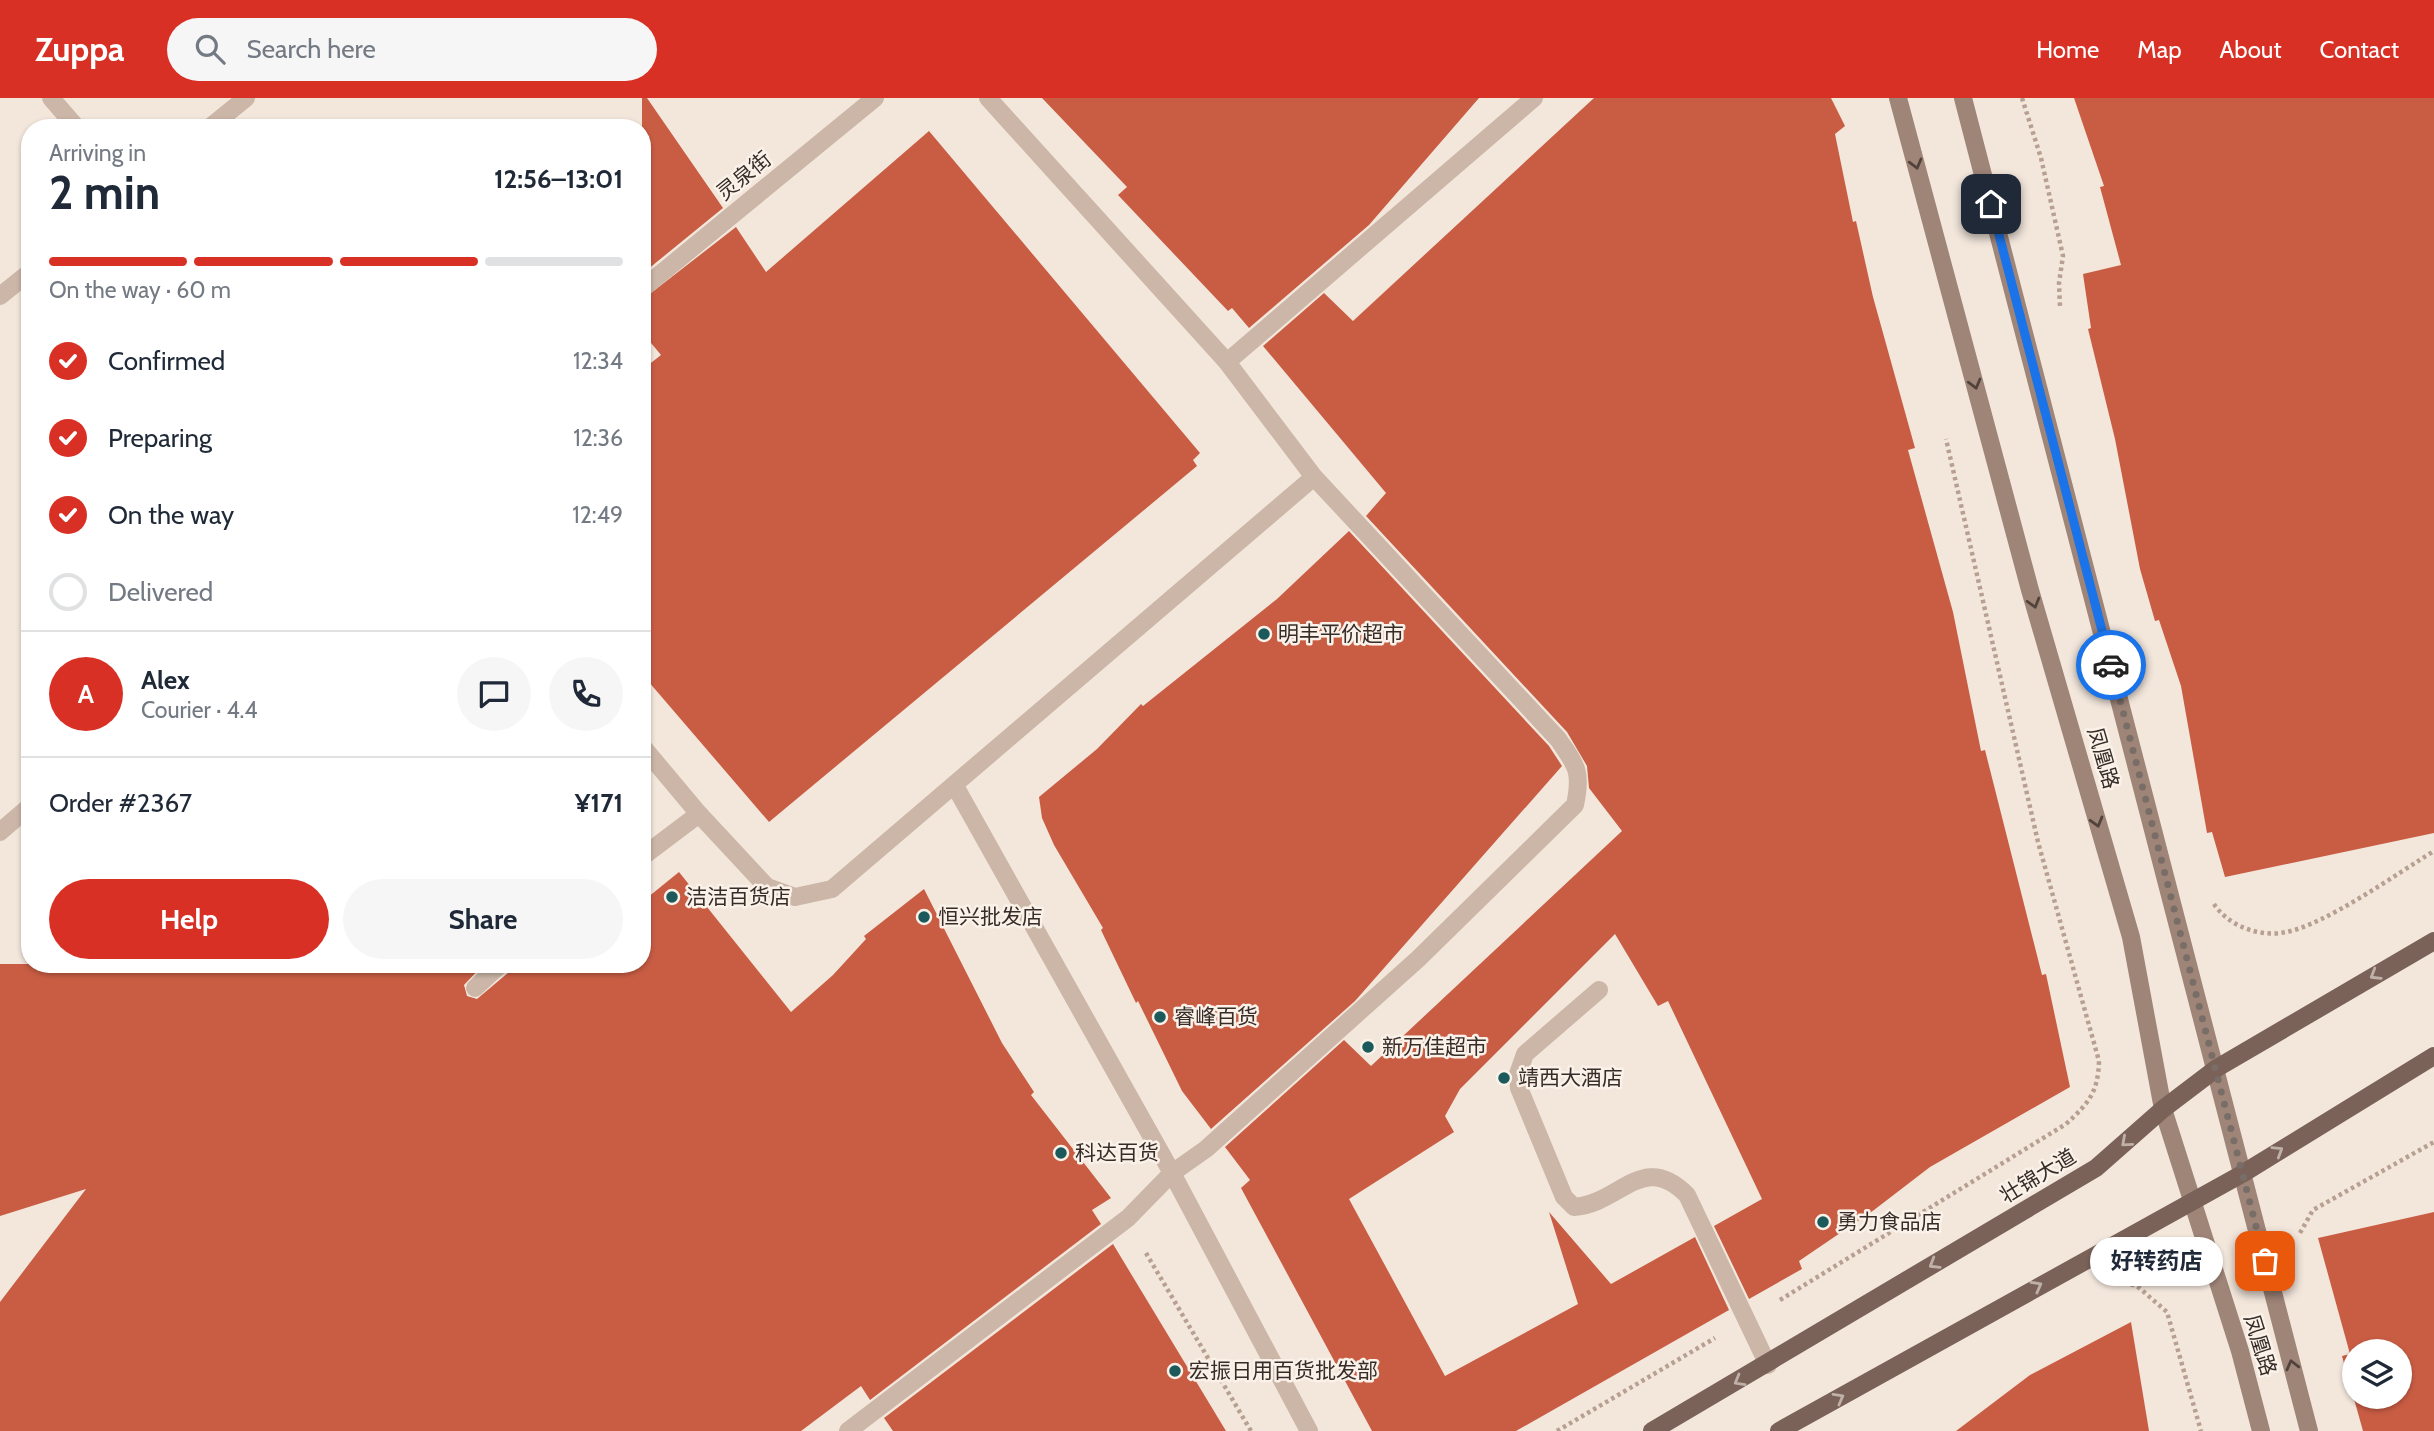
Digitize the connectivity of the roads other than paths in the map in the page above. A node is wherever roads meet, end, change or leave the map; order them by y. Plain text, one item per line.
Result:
1 (51, 98) edge
2 (246, 98) edge
3 (875, 98) edge
4 (988, 98) edge
5 (1534, 98) edge
6 (1898, 98) edge
7 (1963, 98) edge
8 (69, 119) edge
9 (220, 119) edge
10 (21, 279) edge
11 (651, 282) edge
12 (0, 296) edge
13 (1227, 362) junction
14 (1314, 477) junction
15 (651, 757) edge
16 (955, 786) junction
17 (21, 814) edge
18 (699, 814) junction
19 (0, 832) edge
20 (651, 850) edge
21 (2434, 941) edge
22 (492, 973) edge
23 (475, 988) dead end
24 (1599, 990) dead end
25 (2434, 1056) edge
26 (2217, 1068) junction
27 (2163, 1109) junction
28 (1172, 1173) junction
29 (2242, 1174) junction
30 (2191, 1200) junction
31 (1768, 1365) junction
32 (848, 1431) edge
33 (1309, 1431) edge
34 (1652, 1431) edge
35 (1779, 1431) edge
36 (2261, 1431) edge
37 (2309, 1431) edge

1 - 8 street
2 - 9 street
3 - 11 street, 灵泉街
4 - 13 street
5 - 13 street
6 -> 27 main road, 凤凰路
7 - 26 main road, 凤凰路
10 - 12 street
13 - 14 street
14 - 16 street
14 - 28 street
15 - 18 street
16 - 18 street
16 - 28 street
17 - 19 street
18 - 20 street
21 -> 26 main road, 壮锦大道
22 - 23 street
24 - 31 street
29 -> 25 main road
26 - 27 main road, 壮锦大道
26 - 29 main road, 凤凰路
27 - 30 main road, 凤凰路
27 -> 31 main road, 壮锦大道
28 - 32 street
28 - 33 street
29 - 30 main road
37 -> 29 main road, 凤凰路
35 -> 30 main road
30 - 36 main road, 凤凰路
31 -> 34 main road, 壮锦大道

